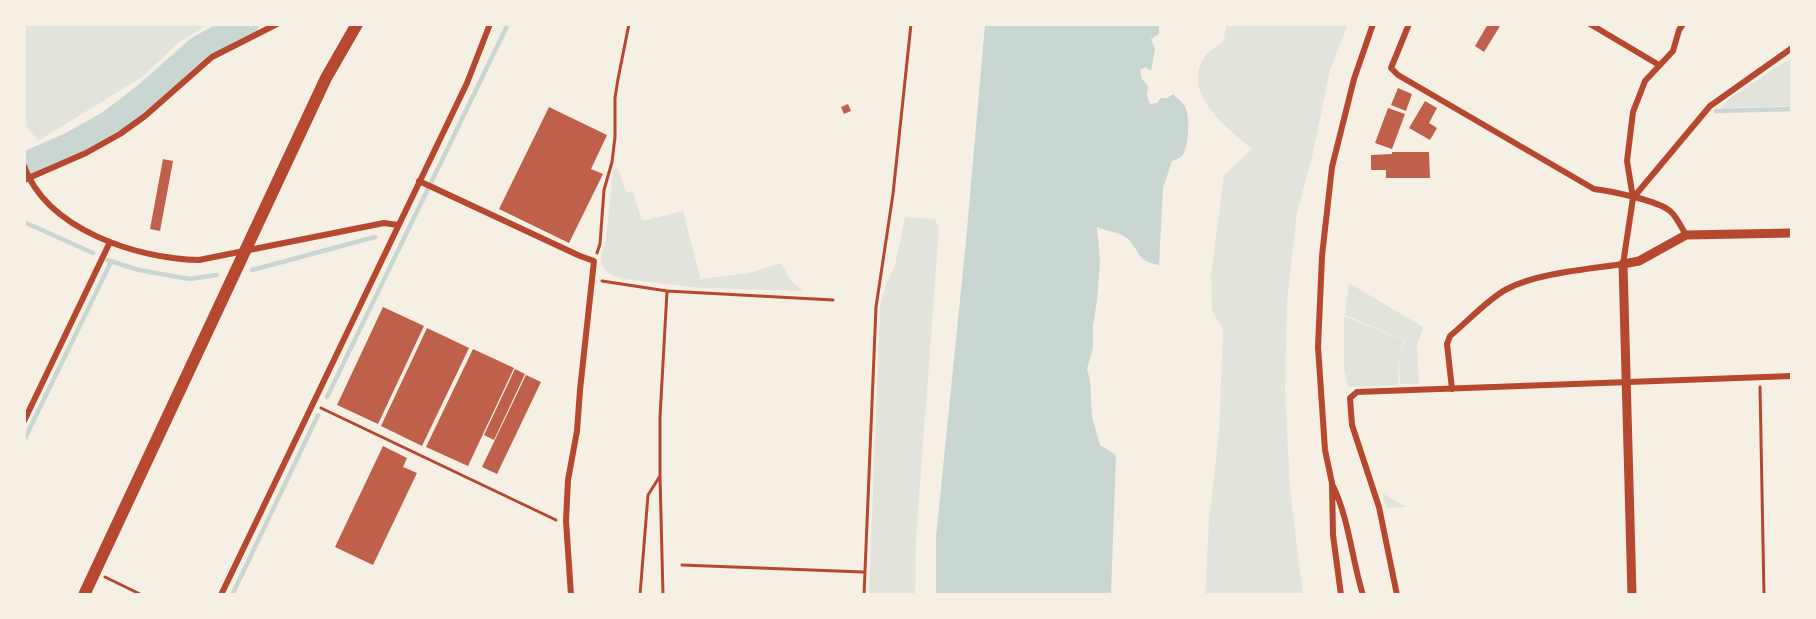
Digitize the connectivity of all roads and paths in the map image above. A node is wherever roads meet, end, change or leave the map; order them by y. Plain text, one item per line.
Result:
1 (277, 24) edge
2 (357, 24) edge
3 (490, 24) edge
4 (629, 24) edge
5 (911, 24) edge
6 (1373, 24) edge
7 (1409, 24) edge
8 (1590, 24) edge
9 (1683, 24) edge
10 (1792, 48) edge
11 (1659, 65) junction
12 (26, 174) edge
13 (421, 182) junction
14 (1633, 198) junction
15 (398, 225) junction
16 (1792, 233) edge
17 (1686, 235) junction
18 (110, 242) junction
19 (245, 249) junction
20 (594, 261) junction
21 (1623, 264) junction
22 (593, 279) junction
23 (667, 291) junction
24 (833, 300) dead end
25 (1792, 376) edge
26 (1760, 377) junction
27 (1627, 382) junction
28 (1452, 389) junction
29 (314, 405) junction
30 (24, 421) edge
31 (660, 476) junction
32 (1332, 483) junction
33 (566, 521) junction
34 (682, 565) dead end
35 (95, 572) junction
36 (864, 572) junction
37 (84, 595) edge
38 (142, 595) edge
39 (221, 595) edge
40 (571, 595) edge
41 (640, 595) edge
42 (663, 595) edge
43 (864, 595) edge
44 (1341, 595) edge
45 (1363, 595) edge
46 (1397, 595) edge
47 (1632, 595) edge
48 (1764, 595) edge

1 - 12 street
2 - 19 main road
3 - 13 street
4 - 20 path
5 - 36 path
6 - 32 street
7 - 14 street
8 - 11 street
9 - 11 street
10 - 14 street
11 - 14 street
12 - 18 street
13 - 15 street
13 - 20 street
14 - 17 street
14 - 21 street
15 - 19 street
15 - 29 street
16 - 17 street
17 - 21 street
18 - 19 street
18 - 30 street
19 - 35 main road
20 - 22 street
21 - 27 street
21 - 28 street
22 - 23 path
22 - 33 street
23 - 24 path
23 - 31 path
25 - 26 street
26 - 27 street
26 - 48 path
27 - 28 street
27 - 47 street
28 - 46 street
29 - 33 path
29 - 39 street
31 - 41 path
31 - 42 path
32 - 44 street
32 - 45 street
33 - 40 street
34 - 36 path
35 - 37 main road
35 - 38 path
36 - 43 path

